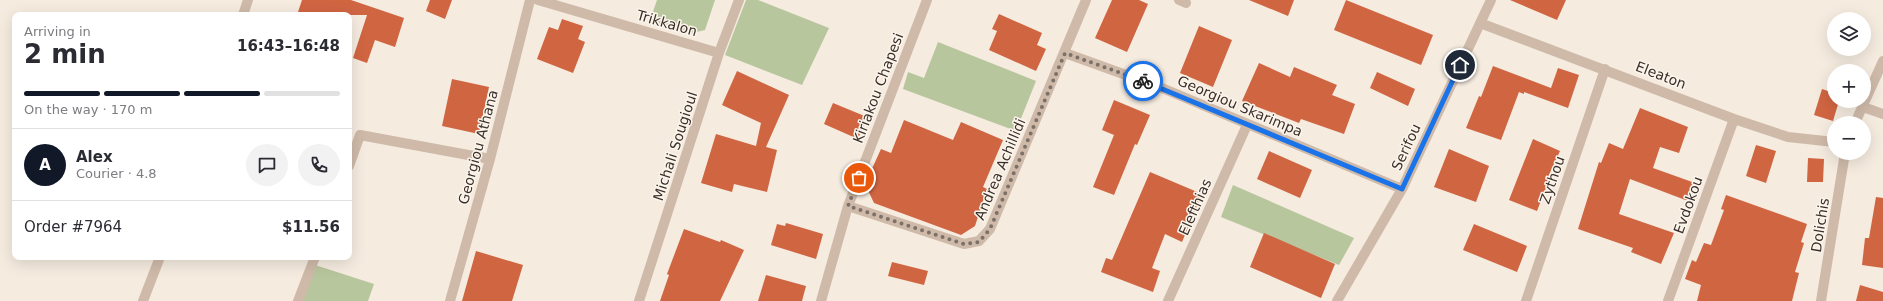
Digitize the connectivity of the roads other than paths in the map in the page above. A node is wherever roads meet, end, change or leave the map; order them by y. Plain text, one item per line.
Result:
1 (248, 0) edge
2 (530, 0) edge
3 (538, 0) edge
4 (740, 0) edge
5 (927, 0) edge
6 (1086, 0) edge
7 (1491, 0) edge
8 (244, 12) edge
9 (1480, 23) junction
10 (720, 53) junction
11 (1065, 53) junction
12 (1883, 61) edge
13 (1605, 69) junction
14 (1871, 87) edge
15 (1865, 108) edge
16 (1883, 114) edge
17 (1734, 119) junction
18 (1247, 125) junction
19 (1827, 141) edge
20 (352, 158) edge
21 (490, 159) junction
22 (1844, 160) edge
23 (1402, 189) junction
24 (848, 206) junction
25 (159, 260) edge
26 (314, 260) edge
27 (143, 301) edge
28 (298, 301) edge
29 (450, 301) edge
30 (639, 301) edge
31 (821, 301) edge
32 (1168, 301) edge
33 (1337, 301) edge
34 (1526, 301) edge
35 (1668, 301) edge
36 (1821, 301) edge

1 - 8 street
2 - 21 street, Georgiou Athana
3 - 10 street, Trikkalon
4 - 10 street, Michali Sougioul
5 - 24 street, Kiriakou Chapesi
6 - 11 street, Andrea Achillidi
7 - 9 street, Serifou
9 - 13 street, Eleaton
9 - 23 street, Serifou
10 - 30 street, Michali Sougioul
11 - 18 street, Georgiou Skarimpa
11 - 24 street, Andrea Achillidi
12 - 14 street
13 - 17 street, Eleaton
13 - 34 street, Zythou
15 - 16 street
17 - 19 street, Eleaton
17 - 35 street, Evdokou
18 - 23 street, Georgiou Skarimpa
18 - 32 street, Elefthias
20 - 21 street
21 - 29 street, Georgiou Athana
22 - 36 street, Dolichis
23 - 33 street, Serifou
24 - 31 street, Kiriakou Chapesi
25 - 27 street
26 - 28 street

